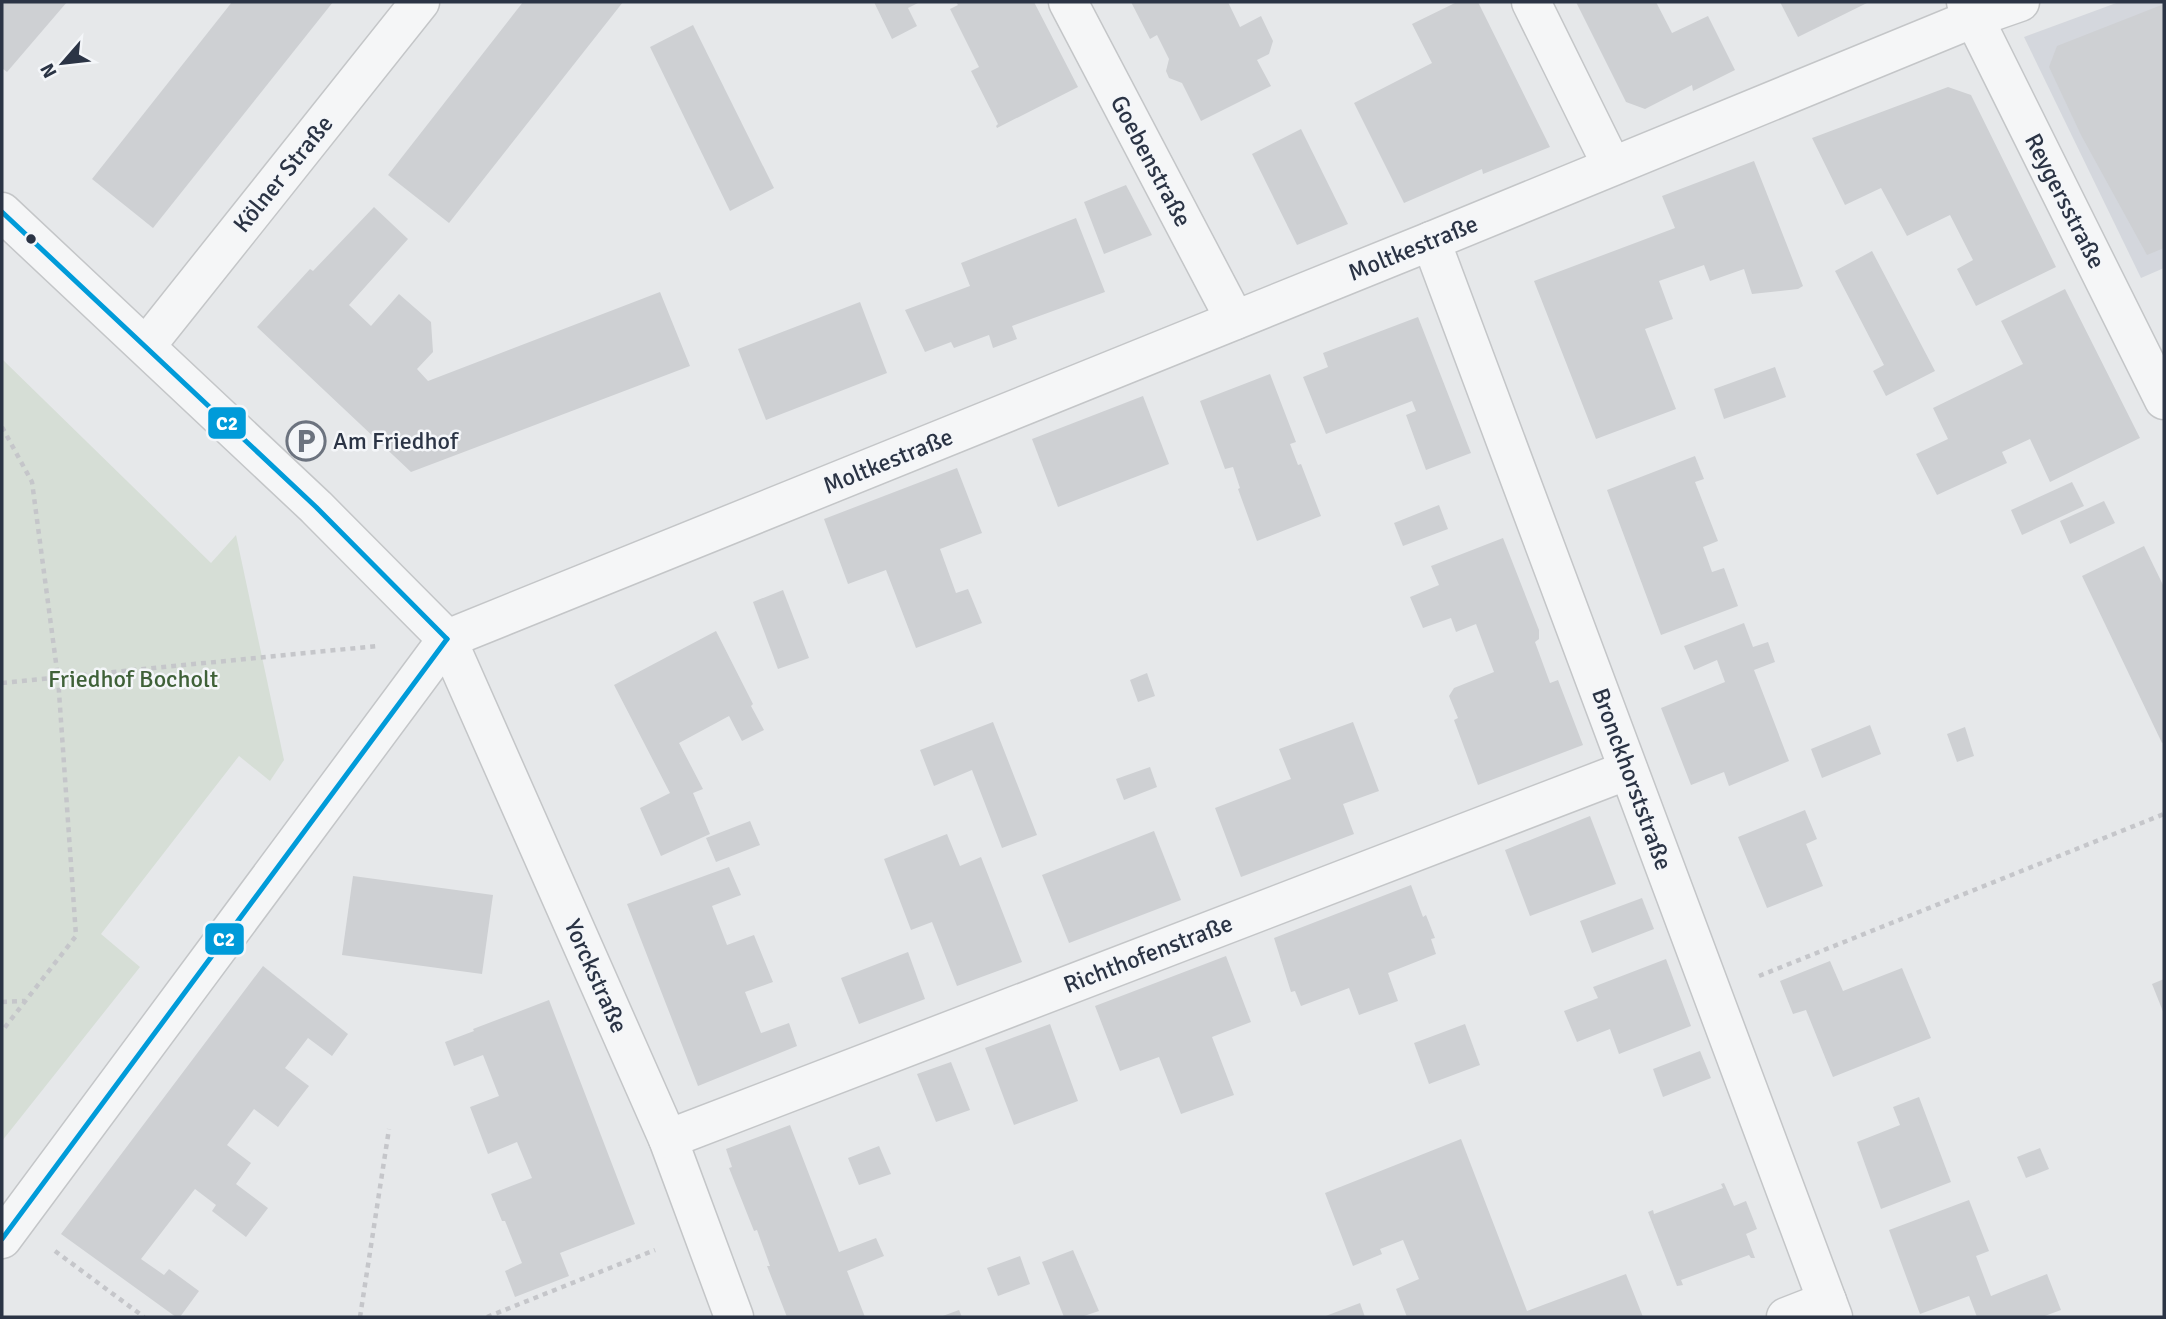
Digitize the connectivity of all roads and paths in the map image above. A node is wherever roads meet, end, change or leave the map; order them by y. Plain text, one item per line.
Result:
1 (420, 2) edge
2 (1068, 2) edge
3 (1531, 2) edge
4 (2020, 2) edge
5 (1970, 10) edge
6 (1612, 166) junction
7 (2, 212) edge
8 (1431, 242) junction
9 (1235, 320) junction
10 (146, 346) junction
11 (2164, 400) edge
12 (2, 427) edge
13 (447, 639) junction
14 (58, 678) junction
15 (2, 683) edge
16 (1628, 770) junction
17 (2164, 814) edge
18 (1712, 995) junction
19 (25, 1001) junction
20 (2, 1002) edge
21 (2, 1031) edge
22 (389, 1129) dead end
23 (668, 1139) junction
24 (8, 1230) edge
25 (701, 1231) junction
26 (1830, 1309) edge
27 (144, 1317) edge
28 (360, 1317) edge
29 (487, 1317) edge
30 (734, 1317) edge
31 (1786, 1317) edge

1 - 10 street, Kölner Straße
2 - 9 street, Goebenstraße
3 - 6 street
4 - 5 street, Moltkestraße
5 - 6 street, Moltkestraße
5 - 11 street, Reygersstraße
6 - 8 street, Moltkestraße
7 - 10 street
8 - 9 street, Moltkestraße
8 - 16 street, Bronckhorststraße
9 - 13 street, Moltkestraße
10 - 13 street
12 - 14 path
13 - 14 path
13 - 23 street, Yorckstraße
13 - 24 street
14 - 15 path
14 - 19 path
16 - 18 street, Bronckhorststraße
16 - 23 street, Richthofenstraße
17 - 18 path
18 - 26 street, Bronckhorststraße
19 - 20 path
19 - 21 path
22 - 28 path
23 - 25 street, Yorckstraße
24 - 27 path
25 - 29 path
25 - 30 street, Yorckstraße
26 - 31 street

